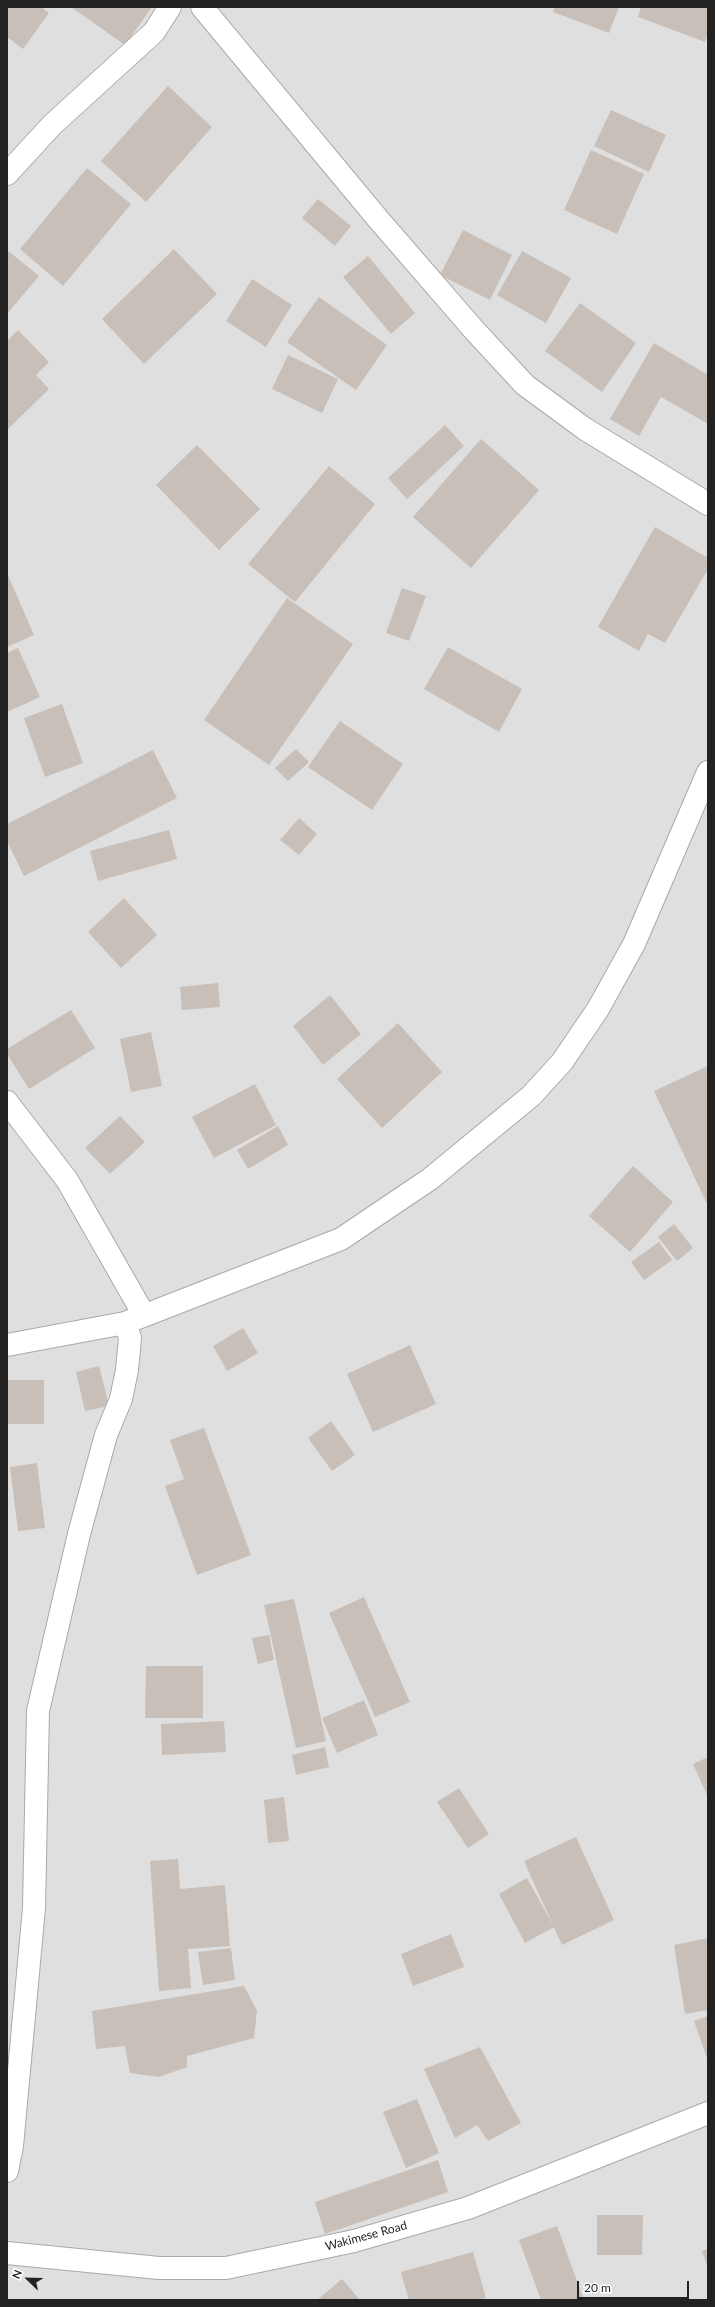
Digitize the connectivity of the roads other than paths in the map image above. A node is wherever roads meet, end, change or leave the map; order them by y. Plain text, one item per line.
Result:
1 (170, 7) edge
2 (202, 7) edge
3 (7, 174) edge
4 (708, 504) edge
5 (708, 772) edge
6 (703, 796) edge
7 (7, 1102) edge
8 (134, 1319) junction
9 (7, 1345) edge
10 (708, 2113) edge
11 (7, 2171) edge
12 (7, 2253) edge

1 - 3 street
2 - 4 street
5 - 6 street
6 - 8 street
7 - 8 street
8 - 9 street
8 - 11 street
10 - 12 street, Wakimese Road

